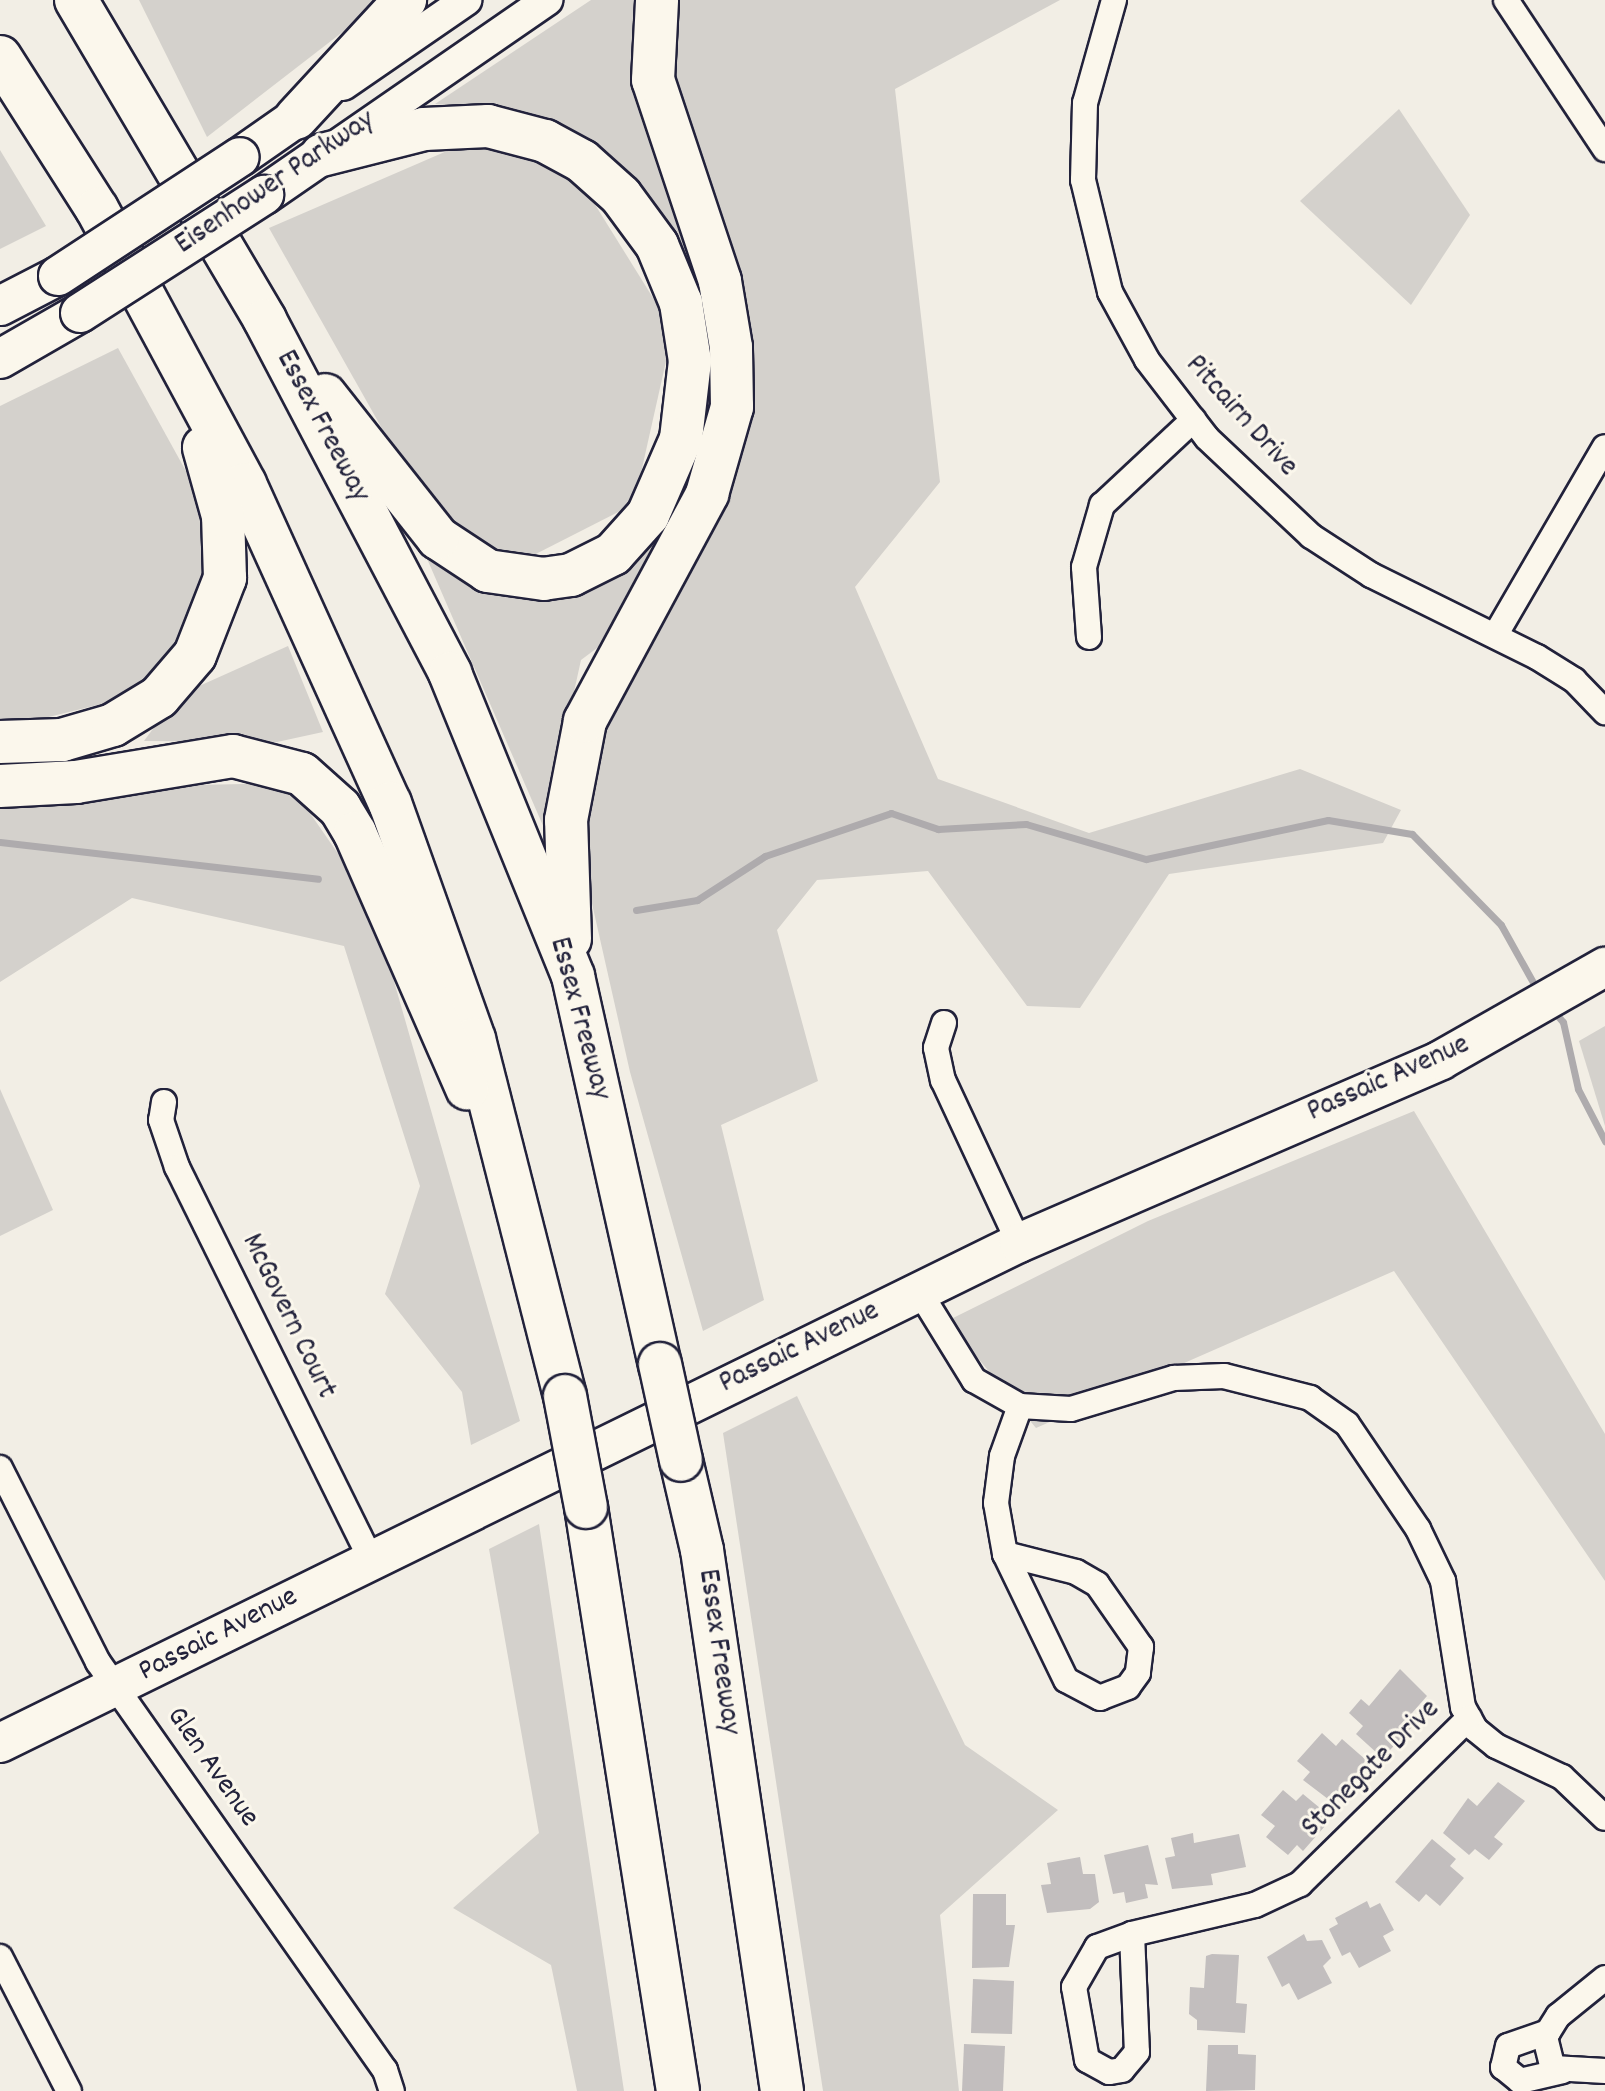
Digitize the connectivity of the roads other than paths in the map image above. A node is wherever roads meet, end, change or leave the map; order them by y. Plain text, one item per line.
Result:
1 (76, 0) edge
2 (110, 0) edge
3 (405, 0) edge
4 (466, 0) edge
5 (547, 0) edge
6 (657, 0) edge
7 (1114, 0) edge
8 (1506, 0) edge
9 (0, 57) edge
10 (0, 90) edge
11 (296, 118) junction
12 (162, 141) junction
13 (1605, 149) edge
14 (322, 155) junction
15 (97, 209) junction
16 (0, 306) edge
17 (265, 320) junction
18 (166, 342) junction
19 (0, 359) edge
20 (1193, 420) junction
21 (1605, 447) edge
22 (1496, 634) junction
23 (1089, 637) dead end
24 (1605, 712) edge
25 (0, 742) edge
26 (0, 786) edge
27 (1605, 967) edge
28 (573, 976) junction
29 (944, 1023) dead end
30 (164, 1102) dead end
31 (509, 1165) junction
32 (1019, 1243) junction
33 (919, 1291) junction
34 (1020, 1406) junction
35 (0, 1468) edge
36 (1005, 1554) junction
37 (370, 1557) junction
38 (116, 1688) junction
39 (1469, 1718) junction
40 (0, 1743) edge
41 (1605, 1818) edge
42 (1132, 1934) junction
43 (0, 1957) edge
44 (1605, 1978) edge
45 (1548, 2032) junction
46 (1563, 2071) junction
47 (1605, 2071) edge
48 (69, 2091) edge
49 (392, 2091) edge
50 (678, 2091) edge
51 (782, 2091) edge

1 - 12 highway, Essex Freeway
2 - 12 highway
3 - 11 highway
4 - 11 street, Eisenhower Parkway
5 - 14 street, Eisenhower Parkway
6 - 28 highway
7 - 20 street, Pitcairn Drive
8 - 13 street
9 - 15 highway
10 - 15 highway
11 - 16 main road, Eisenhower Parkway, bridge
12 - 17 highway, Essex Freeway
14 - 17 highway
14 - 19 main road, Eisenhower Parkway, bridge
15 - 18 highway
17 - 28 highway, Essex Freeway
18 - 25 highway
18 - 31 highway
20 - 22 street, Pitcairn Drive
20 - 23 street
21 - 22 street
22 - 24 street, Pitcairn Drive
26 - 31 highway
27 - 32 main road, Passaic Avenue
28 - 51 highway, Essex Freeway, bridge
29 - 32 street
30 - 37 street, McGovern Court
31 - 50 highway, bridge
32 - 33 main road, Passaic Avenue
33 - 34 street, Stonegate Drive
33 - 37 main road, Passaic Avenue
34 - 36 street
34 - 39 street, Stonegate Drive
35 - 38 street, Glen Avenue
36 - 36 street
37 - 38 main road, Passaic Avenue
38 - 40 main road, Passaic Avenue
38 - 49 street, Glen Avenue
39 - 41 street
39 - 42 street, Stonegate Drive
42 - 42 street, Stonegate Drive
43 - 48 street
44 - 45 street
45 - 46 street
45 - 46 street
46 - 47 street

